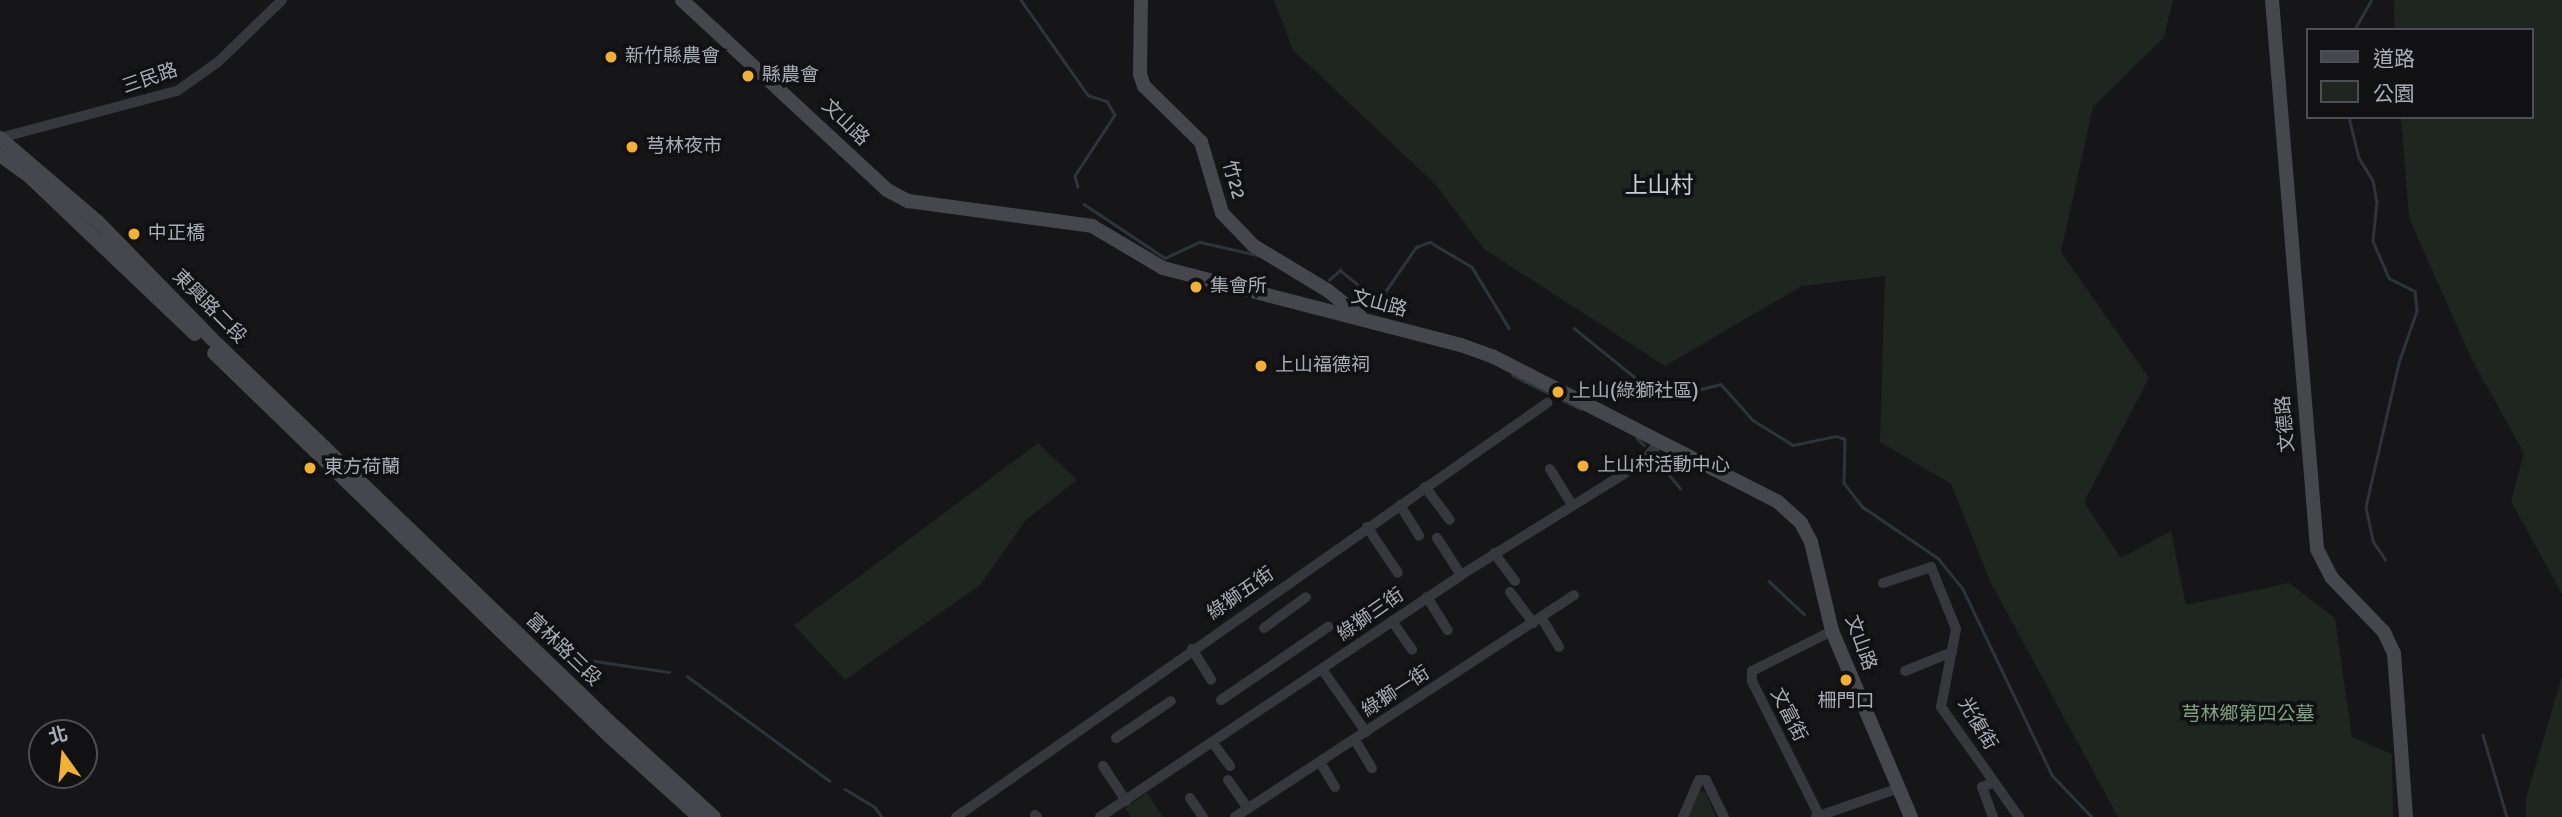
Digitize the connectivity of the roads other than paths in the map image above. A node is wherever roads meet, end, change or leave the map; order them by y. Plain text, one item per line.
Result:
1 (282, 0) edge
2 (682, 0) edge
3 (1141, 0) edge
4 (2272, 0) edge
5 (0, 138) edge
6 (0, 155) edge
7 (1368, 323) junction
8 (1547, 403) dead end
9 (1660, 441) junction
10 (1550, 469) dead end
11 (1425, 487) junction
12 (1400, 505) junction
13 (1572, 505) junction
14 (384, 509) junction
15 (1450, 520) dead end
16 (1367, 527) junction
17 (1419, 535) dead end
18 (1437, 538) dead end
19 (1494, 553) junction
20 (1398, 573) dead end
21 (1461, 575) junction
22 (1515, 581) dead end
23 (1883, 583) dead end
24 (1510, 592) dead end
25 (1574, 594) dead end
26 (1306, 597) dead end
27 (1427, 597) junction
28 (1537, 620) junction
29 (1392, 621) junction
30 (1328, 627) dead end
31 (1264, 628) dead end
32 (1448, 630) dead end
33 (1832, 631) junction
34 (1559, 647) dead end
35 (1192, 649) junction
36 (1412, 650) dead end
37 (1952, 652) junction
38 (1322, 669) junction
39 (1905, 671) dead end
40 (1211, 680) dead end
41 (1221, 700) dead end
42 (1171, 701) dead end
43 (1366, 732) junction
44 (1116, 738) dead end
45 (1355, 740) junction
46 (1212, 742) junction
47 (1320, 762) junction
48 (1103, 766) dead end
49 (1230, 766) dead end
50 (1372, 768) dead end
51 (1227, 780) dead end
52 (1992, 783) junction
53 (1335, 787) dead end
54 (1899, 788) junction
55 (1190, 797) dead end
56 (1126, 801) junction
57 (1248, 809) junction
58 (699, 817) edge
59 (714, 817) edge
60 (956, 817) edge
61 (1100, 817) edge
62 (1203, 817) edge
63 (1235, 817) edge
64 (1684, 817) edge
65 (1724, 817) edge
66 (1818, 817) edge
67 (1911, 817) edge
68 (1993, 817) edge
69 (2020, 817) edge
70 (2406, 817) edge

1 - 5 street, 三民路
2 - 7 main road, 文山路
3 - 7 main road, 竹22 / 竹22
4 - 70 main road, 文德路
5 - 14 main road, 東興路二段
6 - 14 main road, 東興路二段
7 - 9 main road, 文山路
8 - 11 street, 綠獅五街
9 - 13 street, 綠獅三街
9 - 33 main road, 文山路
10 - 13 street
11 - 12 street, 綠獅五街
11 - 15 street
12 - 16 street, 綠獅五街
12 - 17 street
13 - 19 street, 綠獅三街
14 - 58 main road, 富林路三段
14 - 59 main road, 富林路三段
16 - 20 street
16 - 35 street, 綠獅五街
18 - 21 street
19 - 21 street, 綠獅三街
19 - 22 street
21 - 27 street, 綠獅三街
23 - 37 street, 光復街
24 - 28 street
25 - 28 street, 綠獅一街
26 - 31 street
27 - 29 street, 綠獅三街
27 - 32 street
28 - 34 street
28 - 43 street, 綠獅一街
29 - 36 street
29 - 38 street, 綠獅三街
30 - 41 street
33 - 54 main road, 文山路
33 - 66 street, 文富街
35 - 40 street
35 - 60 street, 綠獅五街
37 - 39 street
37 - 52 street, 光復街
38 - 43 street
38 - 46 street, 綠獅三街
42 - 44 street
43 - 45 street, 綠獅一街
45 - 47 street, 綠獅一街
45 - 50 street
46 - 49 street
46 - 56 street, 綠獅三街
47 - 53 street
47 - 57 street, 綠獅一街
48 - 56 street
51 - 57 street
52 - 68 street
52 - 69 street, 光復街
54 - 66 street
54 - 67 main road, 文山路
55 - 62 street
56 - 61 street, 綠獅三街
57 - 63 street, 綠獅一街
64 - 65 street

